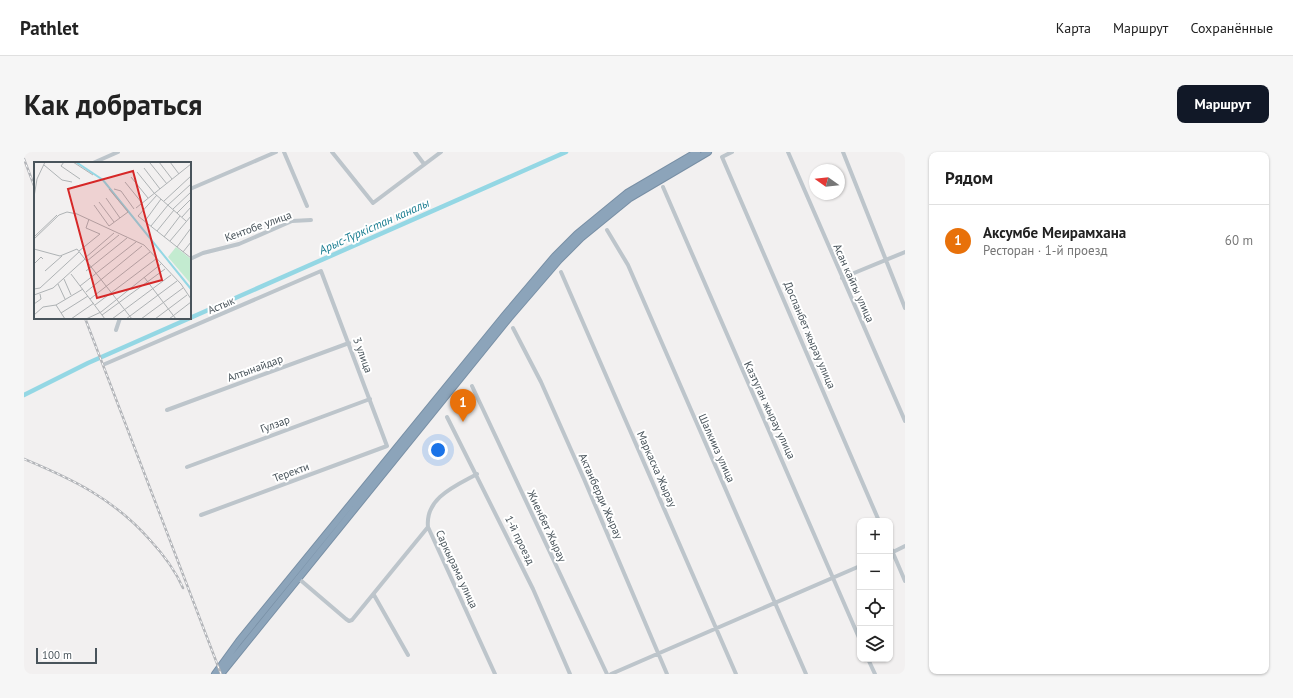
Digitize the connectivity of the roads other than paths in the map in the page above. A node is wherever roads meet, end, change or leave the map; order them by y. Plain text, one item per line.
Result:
1 (118, 152) edge
2 (276, 152) edge
3 (284, 152) edge
4 (332, 152) edge
5 (414, 152) edge
6 (441, 152) edge
7 (697, 152) edge
8 (708, 152) edge
9 (732, 152) edge
10 (788, 152) edge
11 (843, 152) edge
12 (95, 162) edge
13 (424, 164) junction
14 (663, 187) dead end
15 (191, 189) edge
16 (307, 206) dead end
17 (311, 220) dead end
18 (607, 230) dead end
19 (905, 252) edge
20 (191, 259) edge
21 (886, 259) junction
22 (321, 271) joint
23 (561, 272) dead end
24 (842, 278) junction
25 (905, 308) edge
26 (120, 319) edge
27 (513, 328) dead end
28 (116, 330) dead end
29 (349, 343) junction
30 (106, 364) dead end
31 (472, 386) dead end
32 (370, 399) junction
33 (167, 410) dead end
34 (447, 417) dead end
35 (905, 420) edge
36 (387, 446) joint
37 (187, 467) dead end
38 (477, 474) junction
39 (201, 515) dead end
40 (878, 518) edge
41 (428, 527) junction
42 (905, 546) edge
43 (893, 551) edge
44 (892, 554) edge
45 (857, 567) edge
46 (298, 578) junction
47 (832, 578) junction
48 (905, 580) edge
49 (374, 595) junction
50 (775, 604) junction
51 (717, 629) junction
52 (857, 633) edge
53 (658, 653) junction
54 (408, 655) dead end
55 (869, 662) edge
56 (215, 674) edge
57 (221, 674) edge
58 (496, 674) edge
59 (570, 674) edge
60 (607, 674) edge
61 (611, 674) edge
62 (667, 674) edge
63 (736, 674) edge
64 (806, 674) edge
65 (875, 674) edge

1 - 12 street
2 - 15 street
3 - 16 street
4 - 13 street
5 - 13 street
6 - 13 street
7 - 56 highway
8 - 46 highway
9 - 40 street, Доспанбет жырау улица
10 - 24 street, Асан кайгы улица
11 - 21 street
14 - 47 street, Казтуган жырау улица
17 - 20 street, Кентобе улица
18 - 50 street, Шалкииз улица
19 - 21 street
21 - 24 street
21 - 25 street
22 - 29 street, 3 улица
22 - 30 street, Астык
23 - 51 street, Маркаска Жырау
24 - 35 street, Асан кайгы улица
26 - 28 street
27 - 53 street, Актанберди Жырау
29 - 32 street, 3 улица
29 - 33 street, Алтынайдар
31 - 60 street, Жиенбет Жырау
32 - 36 street, 3 улица
32 - 37 street, Гулзар
34 - 38 street, 1-й проезд
36 - 39 street, Теректи
38 - 41 street
38 - 59 street, 1-й проезд
41 - 49 street, Саркырама улица
41 - 58 street, Саркырама улица
42 - 43 street
44 - 48 street
45 - 47 street
46 - 49 street, Саркырама улица
46 - 57 highway
47 - 50 street
47 - 52 street, Казтуган жырау улица
49 - 54 street
50 - 51 street
50 - 64 street, Шалкииз улица
51 - 53 street
51 - 63 street, Маркаска Жырау
53 - 61 street
53 - 62 street, Актанберди Жырау
55 - 65 street

